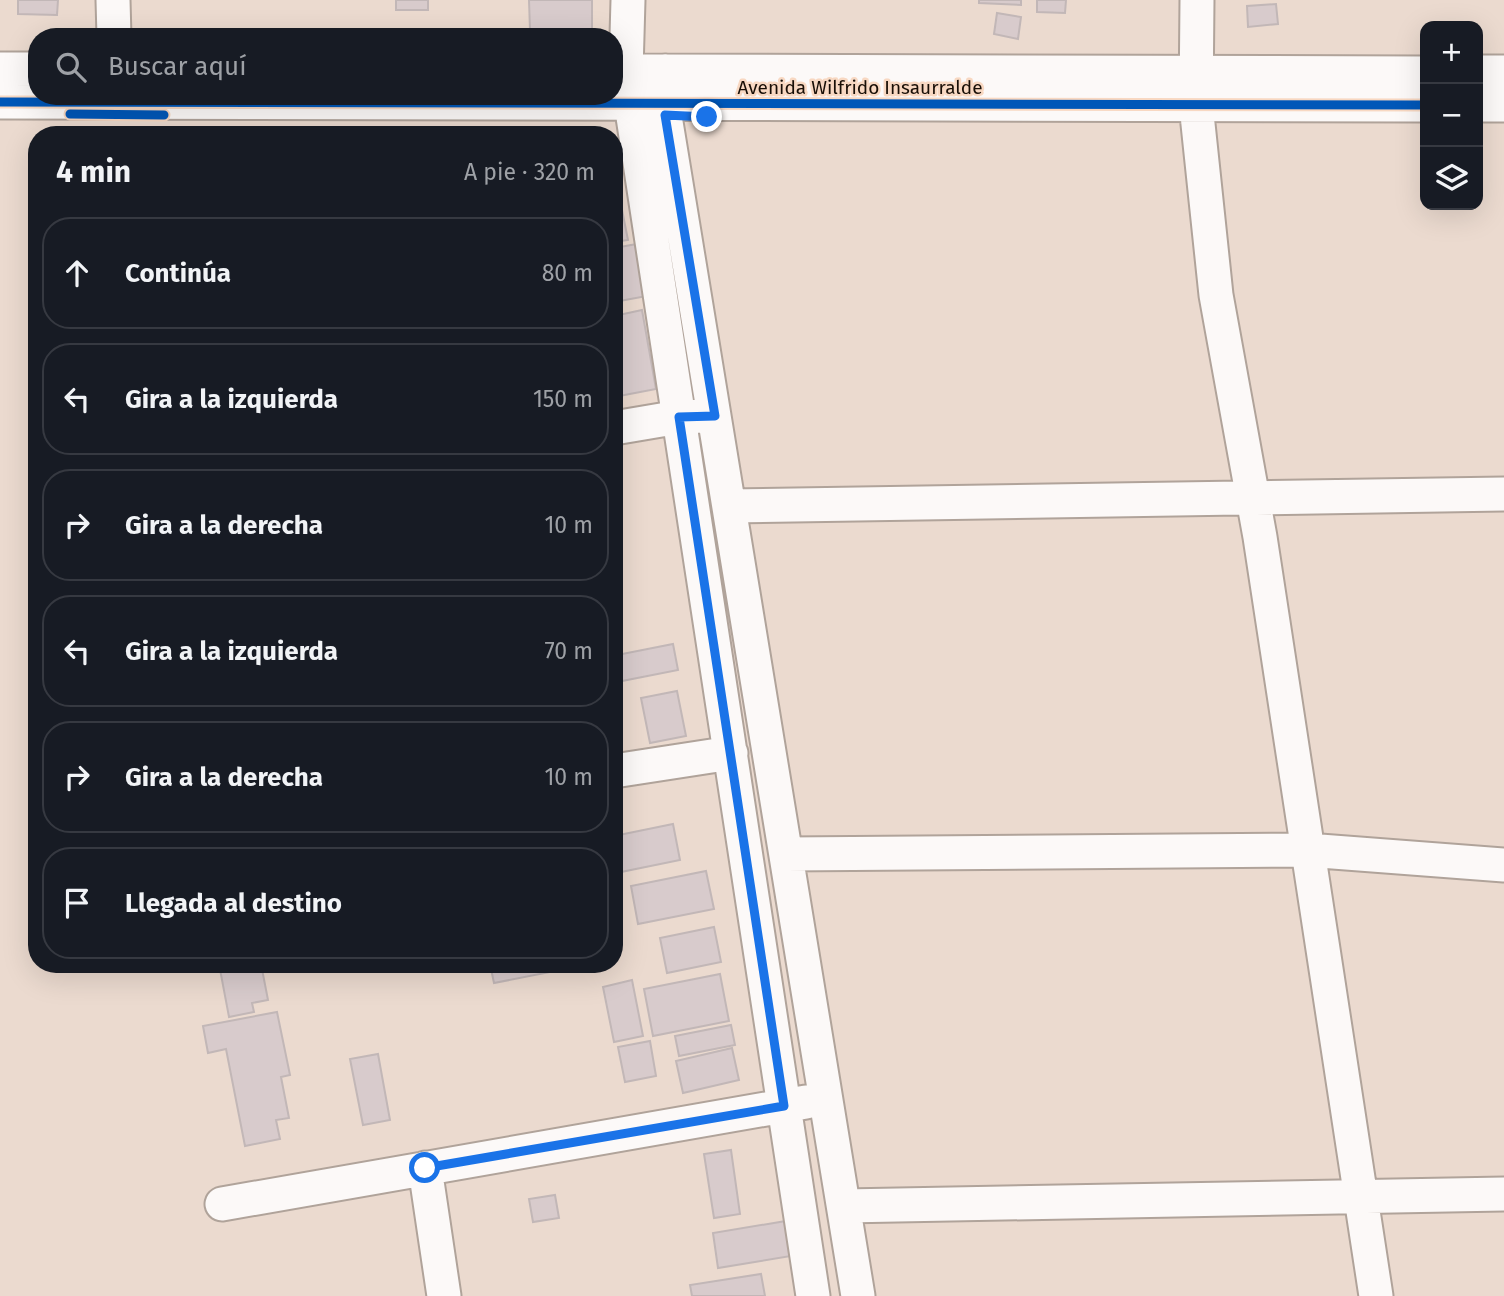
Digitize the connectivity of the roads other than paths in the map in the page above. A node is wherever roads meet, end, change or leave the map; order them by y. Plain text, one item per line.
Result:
1 (113, 0) edge
2 (628, 0) edge
3 (1197, 0) edge
4 (114, 28) edge
5 (623, 44) edge
6 (0, 69) edge
7 (28, 69) edge
8 (623, 71) edge
9 (665, 71) junction
10 (1483, 72) edge
11 (1504, 72) edge
12 (1420, 73) edge
13 (623, 75) edge
14 (1197, 89) junction
15 (28, 101) edge
16 (0, 102) edge
17 (623, 104) edge
18 (647, 104) junction
19 (1420, 105) edge
20 (1483, 105) edge
21 (1504, 105) edge
22 (715, 416) junction
23 (679, 417) junction
24 (623, 426) edge
25 (1504, 494) edge
26 (1252, 498) junction
27 (729, 506) junction
28 (731, 753) junction
29 (623, 770) edge
30 (1307, 850) junction
31 (786, 854) junction
32 (1504, 865) edge
33 (826, 1098) junction
34 (784, 1106) junction
35 (425, 1168) junction
36 (1504, 1194) edge
37 (1361, 1196) junction
38 (222, 1204) dead end
39 (844, 1206) junction
40 (444, 1296) edge
41 (813, 1296) edge
42 (858, 1296) edge
43 (1376, 1296) edge

1 - 4 street
2 - 5 street
3 - 14 street
6 - 7 street
8 - 9 street, Avenida Wilfrido Insaurralde
9 - 14 street, Avenida Wilfrido Insaurralde
9 - 18 street
10 - 11 street
12 - 14 street, Avenida Wilfrido Insaurralde
13 - 18 street
14 - 18 street, Avenida Wilfrido Insaurralde
14 - 19 street, Avenida Wilfrido Insaurralde
14 - 26 street
15 - 16 street, Avenida Wilfrido Insaurralde
17 - 18 street, Avenida Wilfrido Insaurralde
18 - 22 street
18 - 23 street
20 - 21 street
22 - 23 street
22 - 27 street
23 - 24 street
23 - 28 street
25 - 26 street
26 - 27 street
26 - 30 street
27 - 31 street
28 - 29 street
28 - 34 street
30 - 31 street
30 - 32 street
30 - 37 street
31 - 33 street
33 - 34 street
33 - 39 street
34 - 35 street
34 - 41 street
35 - 38 street
35 - 40 street
36 - 37 street
37 - 39 street
37 - 43 street
39 - 42 street

